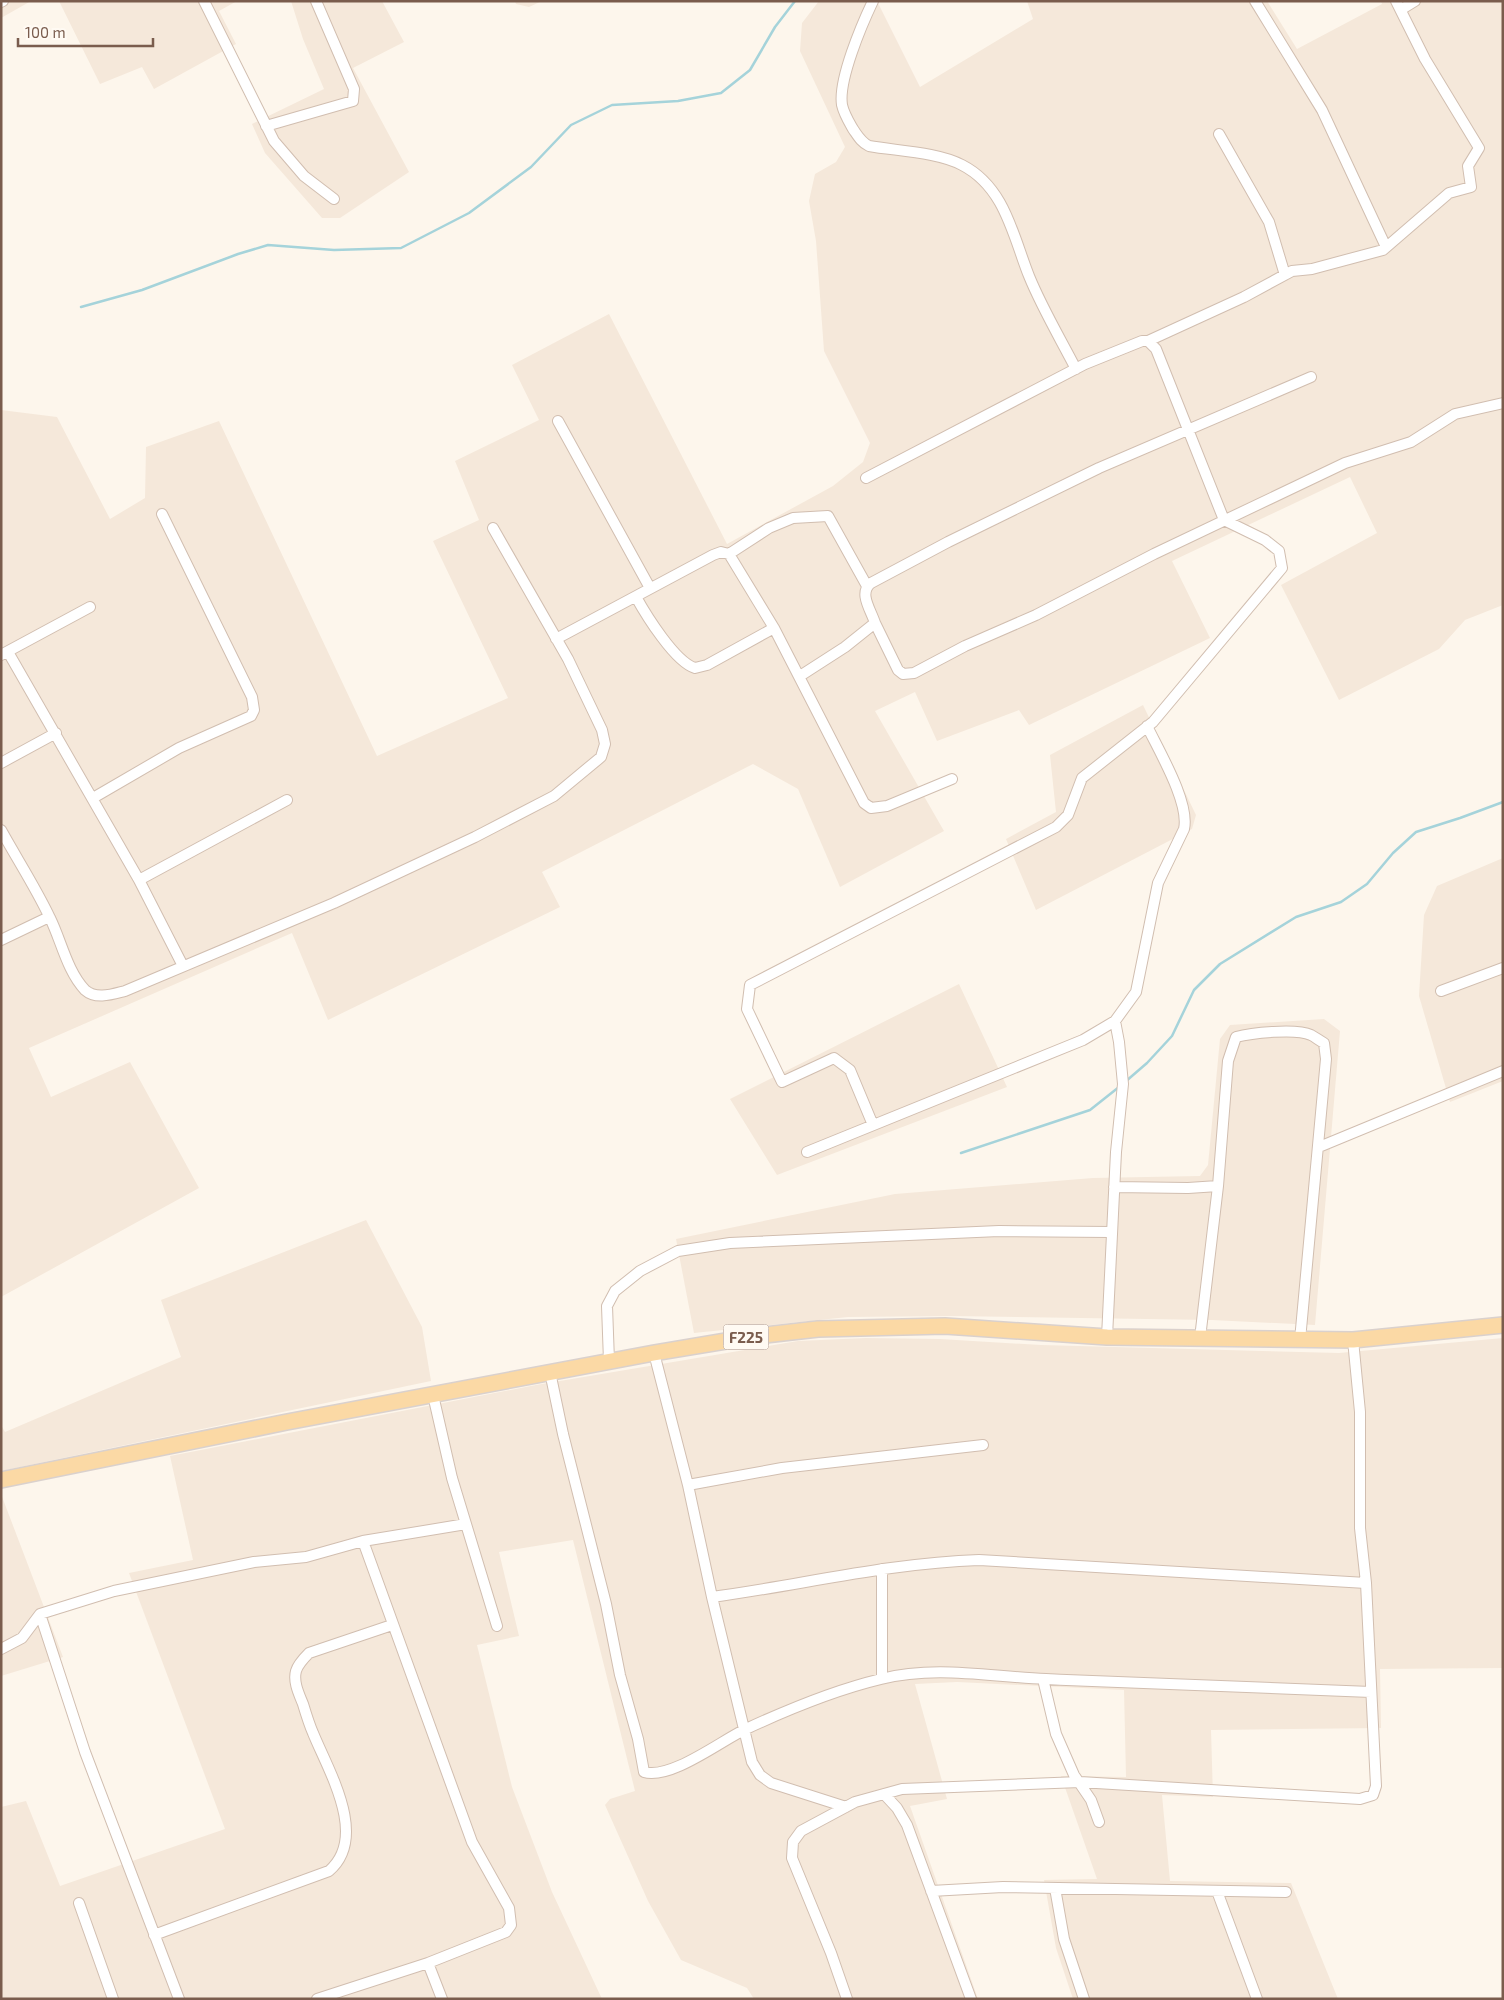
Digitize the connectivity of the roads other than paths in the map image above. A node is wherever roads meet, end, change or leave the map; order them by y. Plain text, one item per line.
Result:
1 (204, 1) edge
2 (316, 1) edge
3 (873, 1) edge
4 (1254, 1) edge
5 (1415, 1) edge
6 (1399, 5) edge
7 (266, 126) junction
8 (1219, 134) dead end
9 (334, 199) dead end
10 (1386, 247) junction
11 (1285, 275) junction
12 (1148, 341) junction
13 (1076, 369) junction
14 (1311, 377) dead end
15 (1503, 403) edge
16 (558, 421) dead end
17 (1187, 429) junction
18 (866, 478) dead end
19 (162, 514) dead end
20 (1224, 520) junction
21 (493, 528) dead end
22 (728, 554) junction
23 (867, 586) junction
24 (650, 588) junction
25 (636, 597) junction
26 (90, 608) dead end
27 (875, 623) junction
28 (774, 628) junction
29 (556, 639) junction
30 (5, 654) edge
31 (800, 676) junction
32 (1147, 726) junction
33 (56, 733) junction
34 (1, 763) edge
35 (952, 779) dead end
36 (93, 798) junction
37 (287, 800) dead end
38 (1, 830) edge
39 (139, 880) junction
40 (49, 917) junction
41 (1, 940) edge
42 (183, 966) junction
43 (1503, 968) edge
44 (1441, 991) dead end
45 (1115, 1021) junction
46 (1503, 1070) edge
47 (874, 1125) junction
48 (1319, 1147) junction
49 (807, 1152) dead end
50 (1218, 1186) junction
51 (1114, 1187) junction
52 (1111, 1232) junction
53 (1503, 1325) edge
54 (1107, 1337) junction
55 (1200, 1338) junction
56 (1300, 1340) junction
57 (1353, 1340) junction
58 (654, 1353) junction
59 (609, 1361) junction
60 (550, 1372) junction
61 (432, 1395) junction
62 (983, 1445) dead end
63 (1, 1480) edge
64 (688, 1485) junction
65 (466, 1524) junction
66 (363, 1541) junction
67 (882, 1569) junction
68 (1366, 1583) junction
69 (712, 1597) junction
70 (40, 1614) junction
71 (392, 1625) junction
72 (497, 1626) dead end
73 (1, 1649) edge
74 (882, 1678) junction
75 (1043, 1679) junction
76 (1371, 1692) junction
77 (745, 1730) junction
78 (1080, 1782) junction
79 (884, 1794) junction
80 (846, 1807) junction
81 (1099, 1822) dead end
82 (1055, 1888) junction
83 (931, 1891) junction
84 (1217, 1891) junction
85 (1286, 1892) dead end
86 (79, 1903) dead end
87 (154, 1935) junction
88 (428, 1963) junction
89 (113, 1999) edge
90 (179, 1999) edge
91 (317, 1999) edge
92 (442, 1999) edge
93 (847, 1999) edge
94 (971, 1999) edge
95 (1084, 1999) edge
96 (1257, 1999) edge

1 - 7 street
2 - 7 street
3 - 13 street
4 - 10 street
5 - 6 street
6 - 10 street
7 - 9 street
8 - 11 street
10 - 11 street
11 - 12 street
12 - 13 street
12 - 17 street
13 - 18 street
14 - 17 street
15 - 20 street
16 - 24 street
17 - 20 street
17 - 23 street
19 - 36 street
20 - 27 street
20 - 32 street
21 - 29 street
22 - 23 street
22 - 24 street
22 - 28 street
23 - 27 street
24 - 25 street
25 - 28 street
25 - 29 street
26 - 30 street
27 - 31 street
28 - 31 street
29 - 42 street
30 - 33 street
31 - 35 street
32 - 45 street
32 - 47 street
33 - 34 street
33 - 36 street
36 - 39 street
37 - 39 street
38 - 40 street
39 - 42 street
40 - 41 street
40 - 42 street
43 - 44 street
45 - 47 street
45 - 51 street
46 - 48 street
47 - 49 street
48 - 50 street
48 - 56 street
50 - 51 street
50 - 55 street
51 - 52 street
52 - 54 street
52 - 59 street
53 - 57 main road, F225
54 - 55 main road, F225
54 - 58 main road, F225
55 - 56 main road, F225
56 - 57 main road, F225
57 - 68 street
58 - 59 main road, F225
58 - 64 street
59 - 60 main road, F225
60 - 61 main road, F225
60 - 77 street
61 - 63 main road, F225
61 - 65 street
62 - 64 street
64 - 69 street
65 - 66 street
65 - 72 street
66 - 70 street
66 - 71 street
67 - 68 street
67 - 69 street
67 - 74 street
68 - 76 street
69 - 77 street
70 - 73 street
70 - 87 street
71 - 87 street
71 - 88 street
74 - 75 street
74 - 77 street
75 - 76 street
75 - 78 street
76 - 78 street
77 - 80 street
78 - 79 street
78 - 81 street
79 - 80 street
79 - 83 street
80 - 93 street
82 - 83 street
82 - 84 street
82 - 95 street
83 - 94 street
84 - 85 street
84 - 96 street
86 - 89 street
87 - 90 street
88 - 91 street
88 - 92 street

